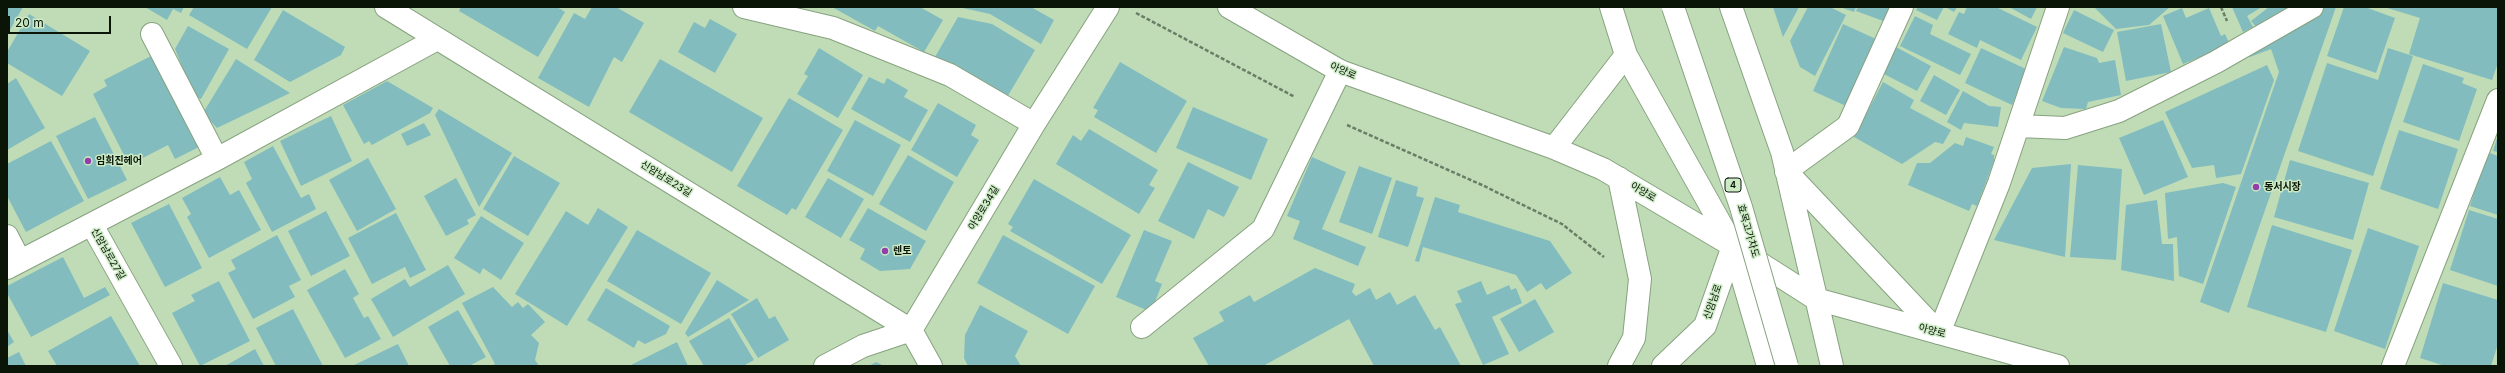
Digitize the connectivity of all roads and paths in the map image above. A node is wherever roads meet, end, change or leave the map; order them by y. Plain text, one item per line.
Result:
1 (386, 7) edge
2 (744, 7) edge
3 (1108, 7) edge
4 (1229, 7) edge
5 (1611, 7) edge
6 (1673, 7) edge
7 (1731, 7) edge
8 (1902, 7) edge
9 (2058, 7) edge
10 (2312, 7) edge
11 (1132, 11) dead end
12 (152, 34) dead end
13 (437, 39) junction
14 (1626, 55) junction
15 (1340, 71) junction
16 (2498, 100) edge
17 (1320, 111) junction
18 (1034, 124) junction
19 (2019, 126) junction
20 (1554, 148) junction
21 (217, 159) junction
22 (1786, 170) junction
23 (1619, 178) junction
24 (92, 225) junction
25 (7, 236) edge
26 (1733, 246) junction
27 (1605, 258) dead end
28 (14, 265) edge
29 (1816, 299) junction
30 (1142, 327) dead end
31 (911, 330) junction
32 (1939, 333) junction
33 (171, 366) edge
34 (825, 366) edge
35 (931, 366) edge
36 (1619, 366) edge
37 (1664, 366) edge
38 (1768, 366) edge
39 (1787, 366) edge
40 (1832, 366) edge
41 (2058, 366) edge
42 (2393, 366) edge

1 - 13 main road, 신암남로23길
2 - 18 main road
3 - 18 main road, 아양로34길
4 - 15 main road, 아양로
5 - 14 main road
6 - 39 main road, 효목고가차도 / 4, bridge
7 - 22 main road
8 - 22 main road
9 - 19 main road
10 - 19 main road
11 - 17 path
12 - 21 main road
13 - 21 main road
13 - 31 main road, 신암남로23길
14 - 20 main road
14 - 26 main road
15 - 17 main road
15 - 20 main road, 아양로
16 - 42 main road
17 - 27 path
17 - 30 main road
18 - 31 main road, 아양로34길
19 - 32 main road
20 - 23 main road, 아양로
21 - 24 main road
22 - 29 main road
22 - 32 main road
23 - 26 main road, 아양로
23 - 36 main road
24 - 28 main road, 신암남로27길
24 - 33 main road, 신암남로27길
25 - 28 main road
26 - 29 main road, 아양로
26 - 37 main road, 신암남로
26 - 38 main road
29 - 32 main road, 아양로
29 - 40 main road
31 - 34 main road
31 - 35 main road, 신암남로23길
32 - 41 main road, 아양로

